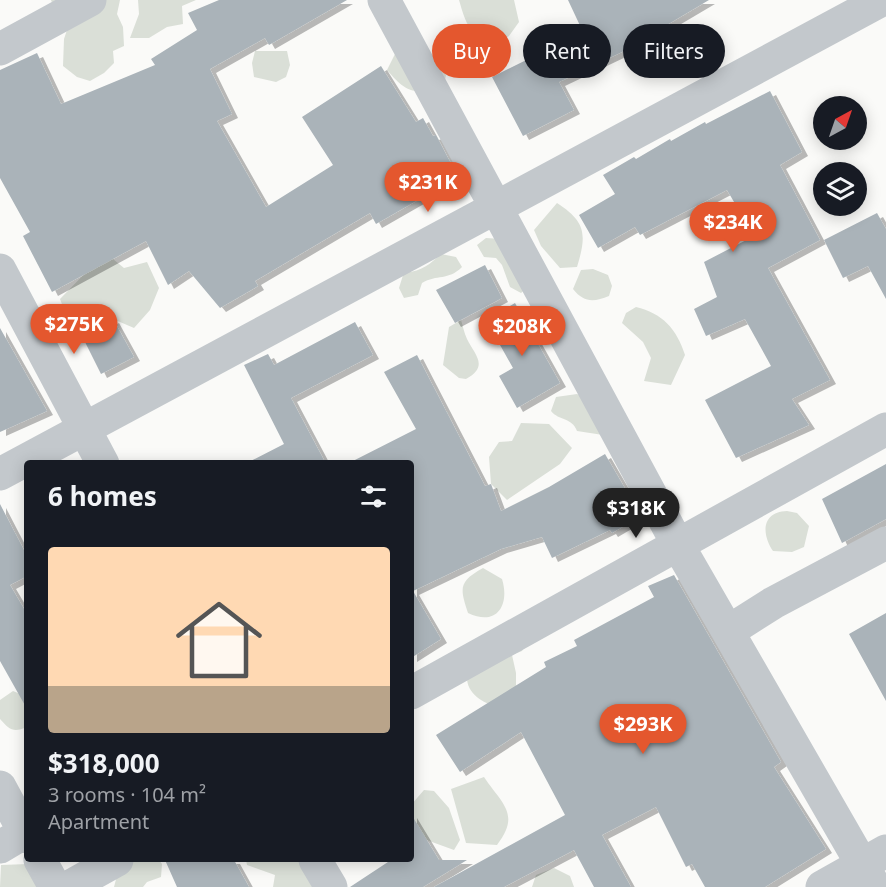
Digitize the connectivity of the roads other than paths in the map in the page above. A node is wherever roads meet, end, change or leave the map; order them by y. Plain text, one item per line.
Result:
1 (90, 0) edge
2 (384, 0) edge
3 (882, 0) edge
4 (0, 50) edge
5 (495, 207) junction
6 (0, 270) edge
7 (84, 428) junction
8 (886, 429) edge
9 (26, 460) edge
10 (101, 460) edge
11 (24, 461) edge
12 (0, 474) edge
13 (886, 543) edge
14 (678, 545) junction
15 (729, 631) junction
16 (414, 691) edge
17 (0, 787) edge
18 (23, 844) edge
19 (36, 862) edge
20 (113, 862) edge
21 (316, 862) edge
22 (875, 867) edge
23 (55, 887) edge
24 (69, 887) edge
25 (331, 887) edge
26 (822, 887) edge

1 - 4 street
2 - 5 street
3 - 5 street
5 - 7 street
5 - 14 street
6 - 7 street
7 - 9 street
7 - 10 street
8 - 14 street
11 - 12 street
13 - 15 street
14 - 15 street
14 - 16 street
15 - 22 street
17 - 18 street
19 - 23 street
20 - 24 street
21 - 25 street
22 - 26 street

